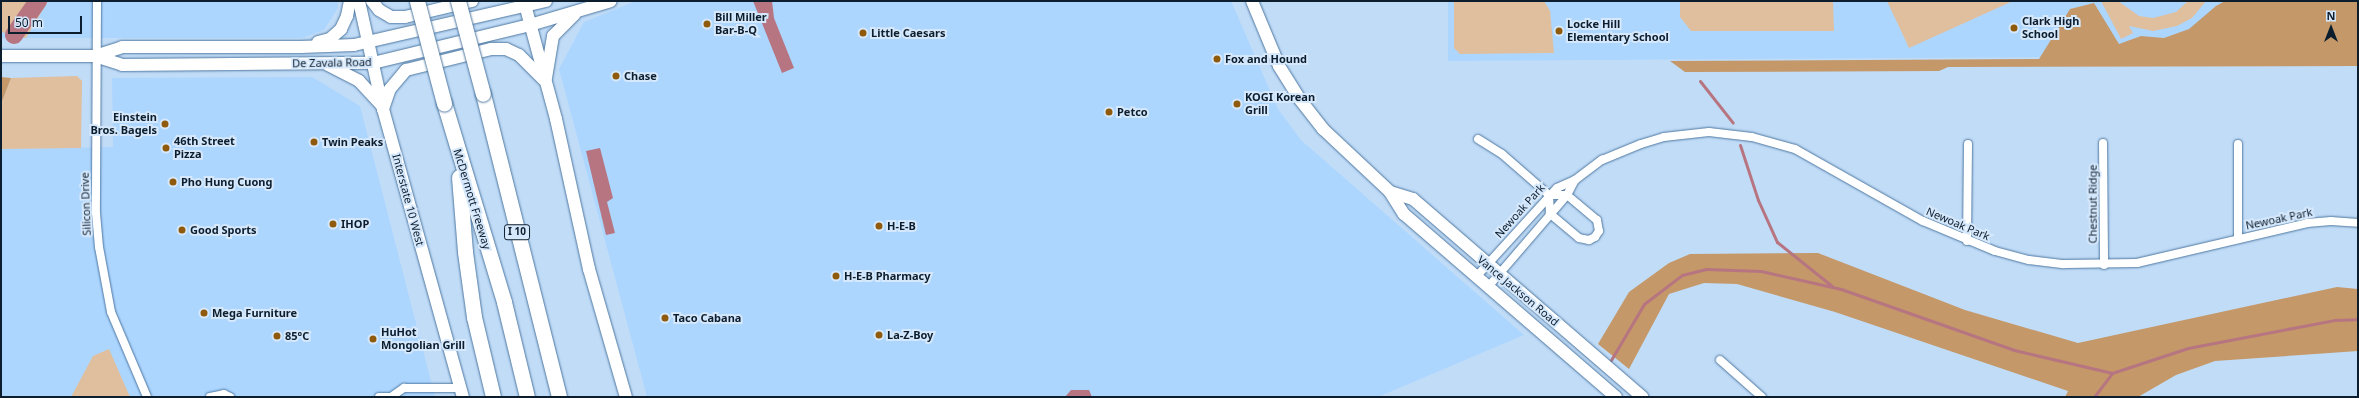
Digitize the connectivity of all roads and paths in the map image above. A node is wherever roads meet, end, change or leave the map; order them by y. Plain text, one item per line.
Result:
1 (97, 1) edge
2 (350, 1) edge
3 (359, 1) edge
4 (372, 1) edge
5 (417, 1) edge
6 (458, 1) edge
7 (472, 1) edge
8 (546, 1) edge
9 (611, 1) edge
10 (1252, 1) edge
11 (525, 3) edge
12 (576, 12) junction
13 (530, 25) junction
14 (369, 42) junction
15 (301, 47) junction
16 (1, 56) edge
17 (96, 56) junction
18 (373, 63) junction
19 (325, 64) junction
20 (546, 83) junction
21 (383, 109) junction
22 (1478, 139) dead end
23 (2103, 143) dead end
24 (1968, 144) dead end
25 (2238, 144) dead end
26 (457, 150) junction
27 (1576, 180) junction
28 (1390, 192) junction
29 (1549, 195) junction
30 (1567, 195) junction
31 (1550, 214) junction
32 (2358, 223) edge
33 (2238, 239) junction
34 (1967, 241) junction
35 (1487, 264) junction
36 (2104, 265) junction
37 (1499, 275) junction
38 (1476, 277) junction
39 (1488, 287) junction
40 (1720, 360) dead end
41 (552, 370) junction
42 (462, 392) edge
43 (147, 397) edge
44 (210, 397) edge
45 (230, 397) edge
46 (379, 397) edge
47 (391, 397) edge
48 (493, 397) edge
49 (527, 397) edge
50 (559, 397) edge
51 (563, 397) edge
52 (626, 397) edge
53 (1616, 397) edge
54 (1642, 397) edge
55 (1762, 397) edge

1 - 17 street, Silicon Drive
2 - 15 main road
3 - 14 main road, Interstate 10 West
4 - 7 main road
5 - 26 highway, McDermott Freeway, bridge
6 - 41 highway, I 10, bridge
8 - 11 main road, De Zavala Road
9 - 12 main road, De Zavala Road
10 - 28 main road, Vance Jackson Road
11 - 13 main road
11 - 14 main road, De Zavala Road
12 - 13 main road, De Zavala Road
12 - 20 main road
13 - 18 main road, De Zavala Road
13 - 20 main road
14 - 15 main road, De Zavala Road
14 - 18 main road, Interstate 10 West
15 - 17 main road, De Zavala Road
16 - 17 main road, De Zavala Road
17 - 19 main road, De Zavala Road
17 - 43 street, Silicon Drive
18 - 19 main road, De Zavala Road
18 - 21 main road, Interstate 10 West
19 - 21 main road
20 - 21 main road
20 - 52 main road
21 - 42 main road, Interstate 10 West
22 - 29 street
23 - 36 street, Chestnut Ridge
24 - 34 street
25 - 33 street
26 - 48 highway
26 - 49 highway, McDermott Freeway
27 - 29 street, Newoak Park
27 - 30 street, Newoak Park
27 - 34 street, Newoak Park
28 - 35 main road, Vance Jackson Road
28 - 38 main road, Vance Jackson Road
29 - 30 street
29 - 31 street
29 - 35 street, Newoak Park
30 - 31 street, Newoak Park
30 - 31 street
31 - 37 street, Newoak Park
32 - 33 street, Newoak Park
33 - 36 street, Newoak Park
34 - 36 street, Newoak Park
35 - 37 main road, Vance Jackson Road
35 - 38 street, Newoak Park
37 - 39 street, Newoak Park
37 - 54 main road, Vance Jackson Road
38 - 39 main road, Vance Jackson Road
39 - 53 main road, Vance Jackson Road
40 - 55 street
41 - 50 highway, I 10
41 - 51 highway
42 - 47 street
44 - 45 street
46 - 47 street

